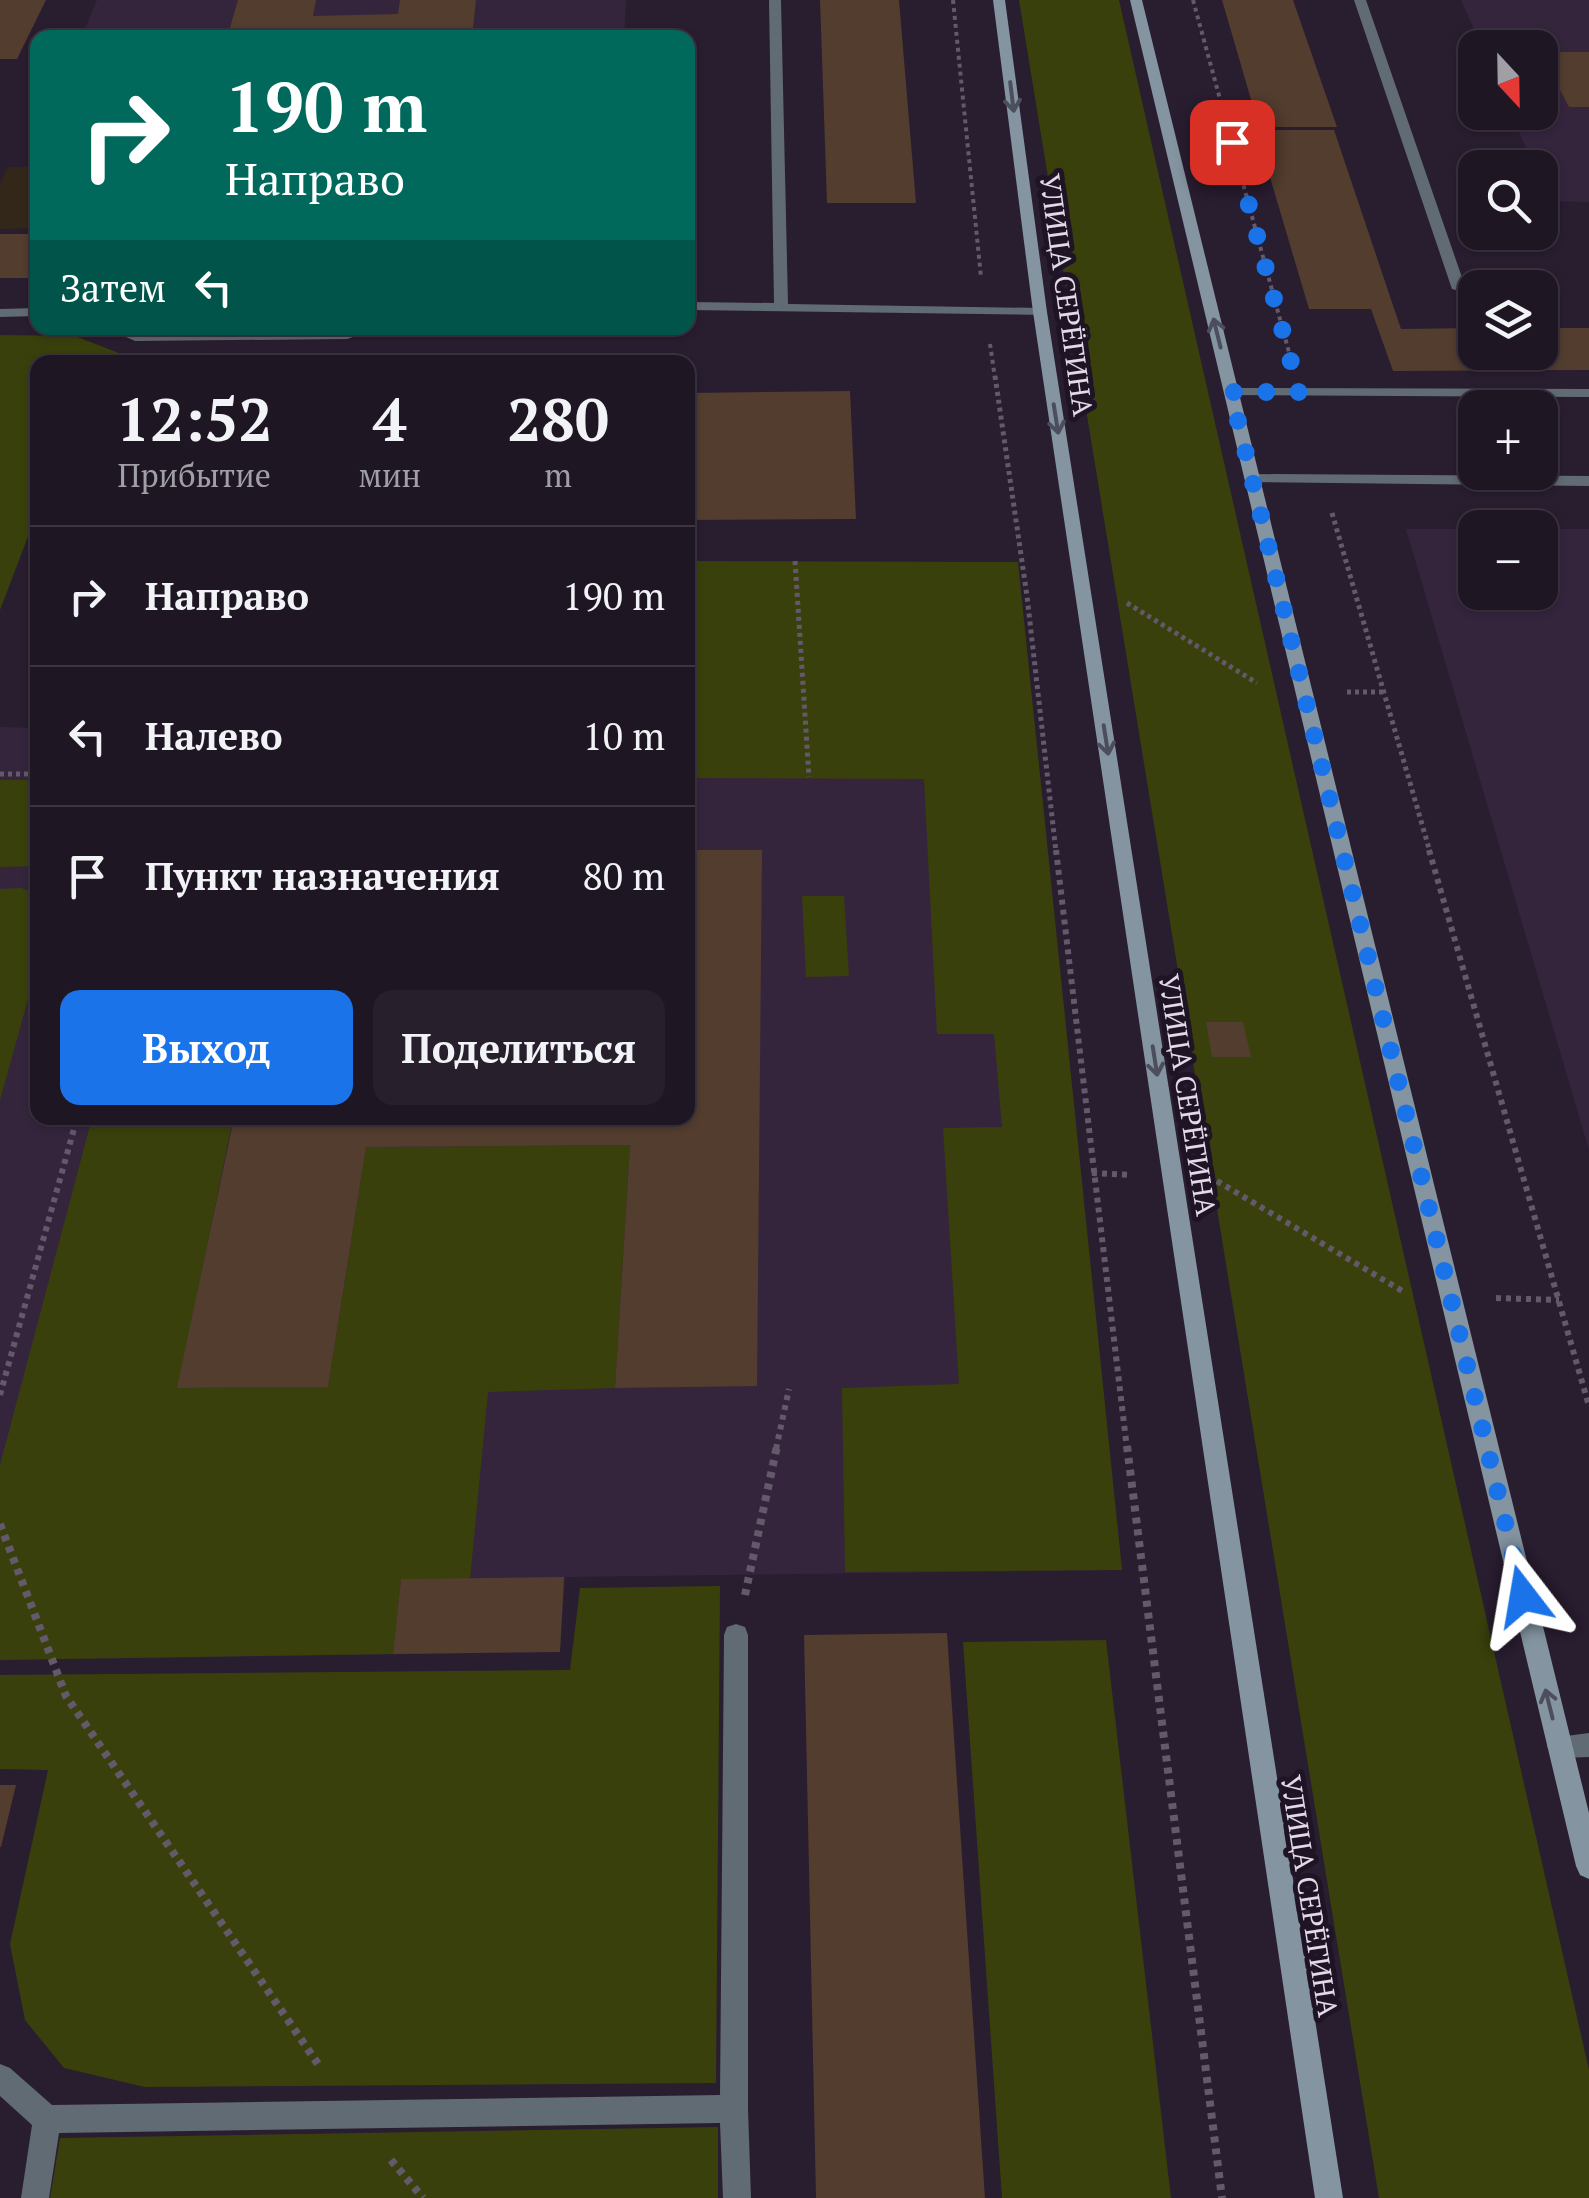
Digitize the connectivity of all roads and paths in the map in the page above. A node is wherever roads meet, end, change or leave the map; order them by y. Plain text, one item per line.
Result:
1 (775, 0) edge
2 (953, 0) edge
3 (999, 0) edge
4 (1136, 0) edge
5 (1192, 0) edge
6 (1360, 0) edge
7 (1458, 283) edge
8 (983, 291) dead end
9 (695, 306) edge
10 (781, 308) junction
11 (0, 312) edge
12 (30, 312) edge
13 (1040, 312) junction
14 (988, 329) dead end
15 (130, 335) edge
16 (347, 335) edge
17 (1231, 392) junction
18 (1299, 392) junction
19 (1589, 393) edge
20 (1250, 479) junction
21 (1323, 479) junction
22 (1589, 480) edge
23 (796, 561) dead end
24 (1118, 598) dead end
25 (1272, 692) dead end
26 (0, 774) edge
27 (30, 774) edge
28 (809, 777) dead end
29 (75, 1125) edge
30 (1214, 1179) dead end
31 (1410, 1295) dead end
32 (790, 1389) dead end
33 (0, 1395) edge
34 (1589, 1406) edge
35 (0, 1524) edge
36 (736, 1635) joint
37 (1560, 1746) junction
38 (1589, 1746) edge
39 (1589, 1866) edge
40 (0, 2078) edge
41 (734, 2109) junction
42 (353, 2115) junction
43 (48, 2120) junction
44 (35, 2198) edge
45 (737, 2198) edge
46 (1222, 2198) edge
47 (1329, 2198) edge

1 - 10 lane
2 - 8 path
3 -> 13 main road, УЛИЦА СЕРЁГИНА
17 -> 4 main road
5 - 18 path
6 - 7 lane
9 - 10 lane
10 - 13 lane
11 - 12 lane
13 -> 47 main road, УЛИЦА СЕРЁГИНА
14 - 46 path
15 - 16 lane
17 - 18 lane
17 - 20 main road
18 - 19 lane
20 - 21 lane
37 -> 20 main road
21 - 22 lane
21 - 34 path
23 - 28 path
24 - 25 path
26 - 27 path
29 - 33 path
30 - 31 path
32 - 36 path
35 - 42 path
36 - 41 lane
37 - 38 lane
37 - 39 main road
40 - 43 lane
41 - 42 lane
41 - 45 lane
42 - 43 lane
43 - 44 lane

